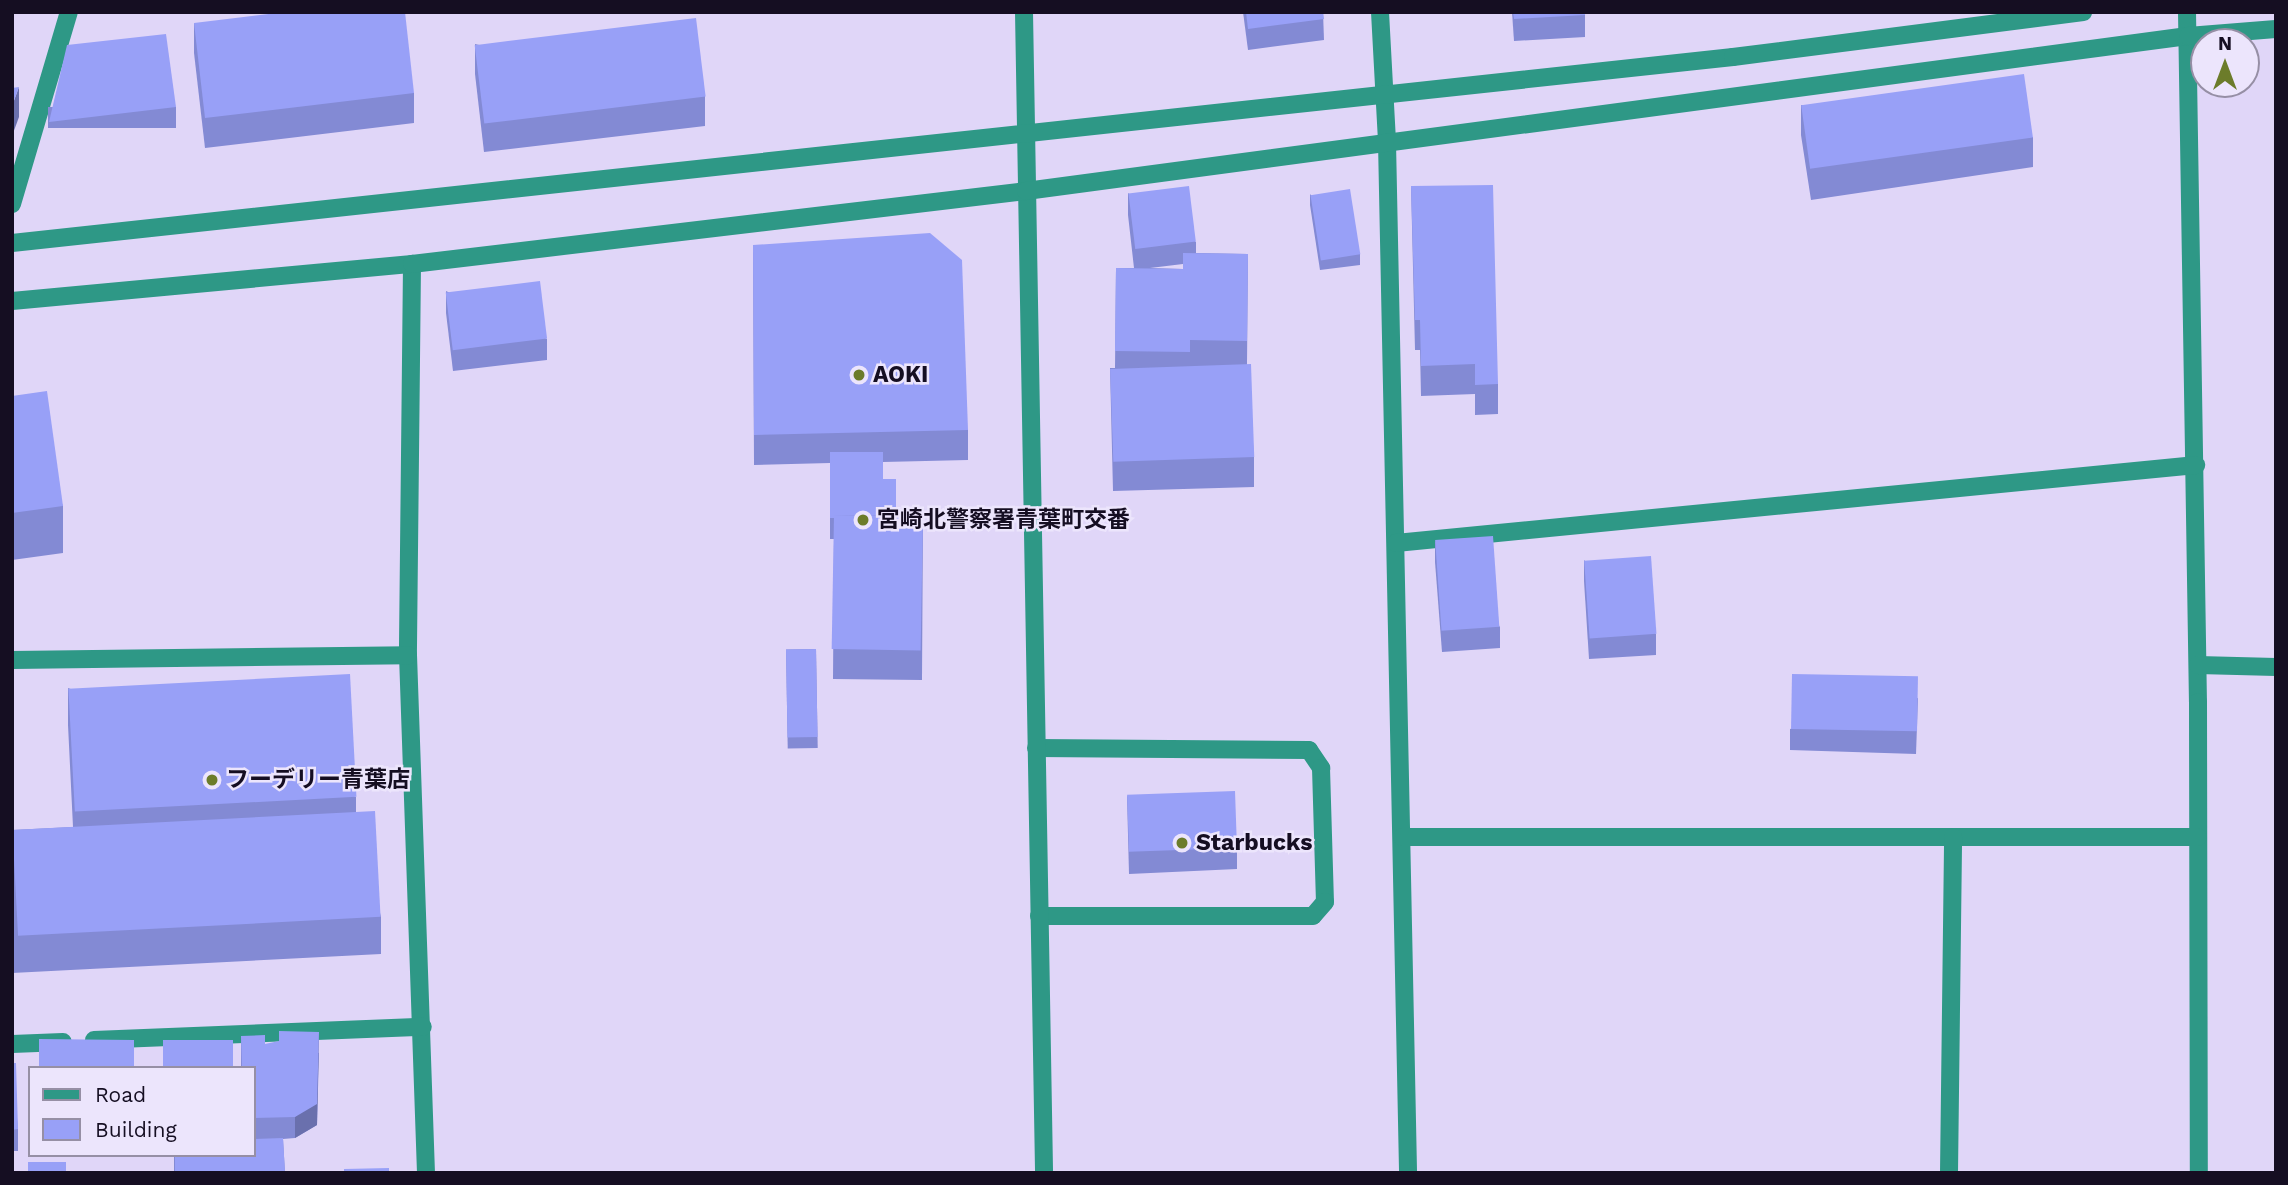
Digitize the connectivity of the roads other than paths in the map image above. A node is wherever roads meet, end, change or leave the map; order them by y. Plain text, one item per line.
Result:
1 (69, 12) edge
2 (1024, 12) edge
3 (1380, 12) edge
4 (2083, 12) edge
5 (2187, 12) edge
6 (2276, 29) edge
7 (2188, 36) junction
8 (1384, 94) junction
9 (1026, 134) junction
10 (1387, 142) junction
11 (1026, 191) junction
12 (12, 204) edge
13 (12, 243) edge
14 (412, 264) junction
15 (12, 300) edge
16 (2196, 465) junction
17 (1396, 543) junction
18 (408, 655) junction
19 (12, 660) edge
20 (2198, 666) junction
21 (2276, 667) edge
22 (1037, 748) junction
23 (1402, 837) junction
24 (1953, 837) junction
25 (2199, 837) junction
26 (1039, 916) junction
27 (423, 1027) junction
28 (12, 1044) edge
29 (426, 1173) edge
30 (1044, 1173) edge
31 (1408, 1173) edge
32 (1949, 1173) edge
33 (2199, 1173) edge

1 - 12 street
2 - 9 street
3 - 8 street
4 - 8 street
5 - 7 street
6 - 7 street
7 - 10 street
7 - 16 street
8 - 9 street
8 - 10 street
9 - 11 street
9 - 13 street
10 - 11 street
10 - 17 street
11 - 14 street
11 - 22 street
14 - 15 street
14 - 18 street
16 - 17 street
16 - 20 street
17 - 23 street
18 - 19 street
18 - 27 street
20 - 21 street
20 - 25 street
22 - 26 street
22 - 26 street
23 - 24 street
23 - 31 street
24 - 25 street
24 - 32 street
25 - 33 street
26 - 30 street
27 - 28 street
27 - 29 street

